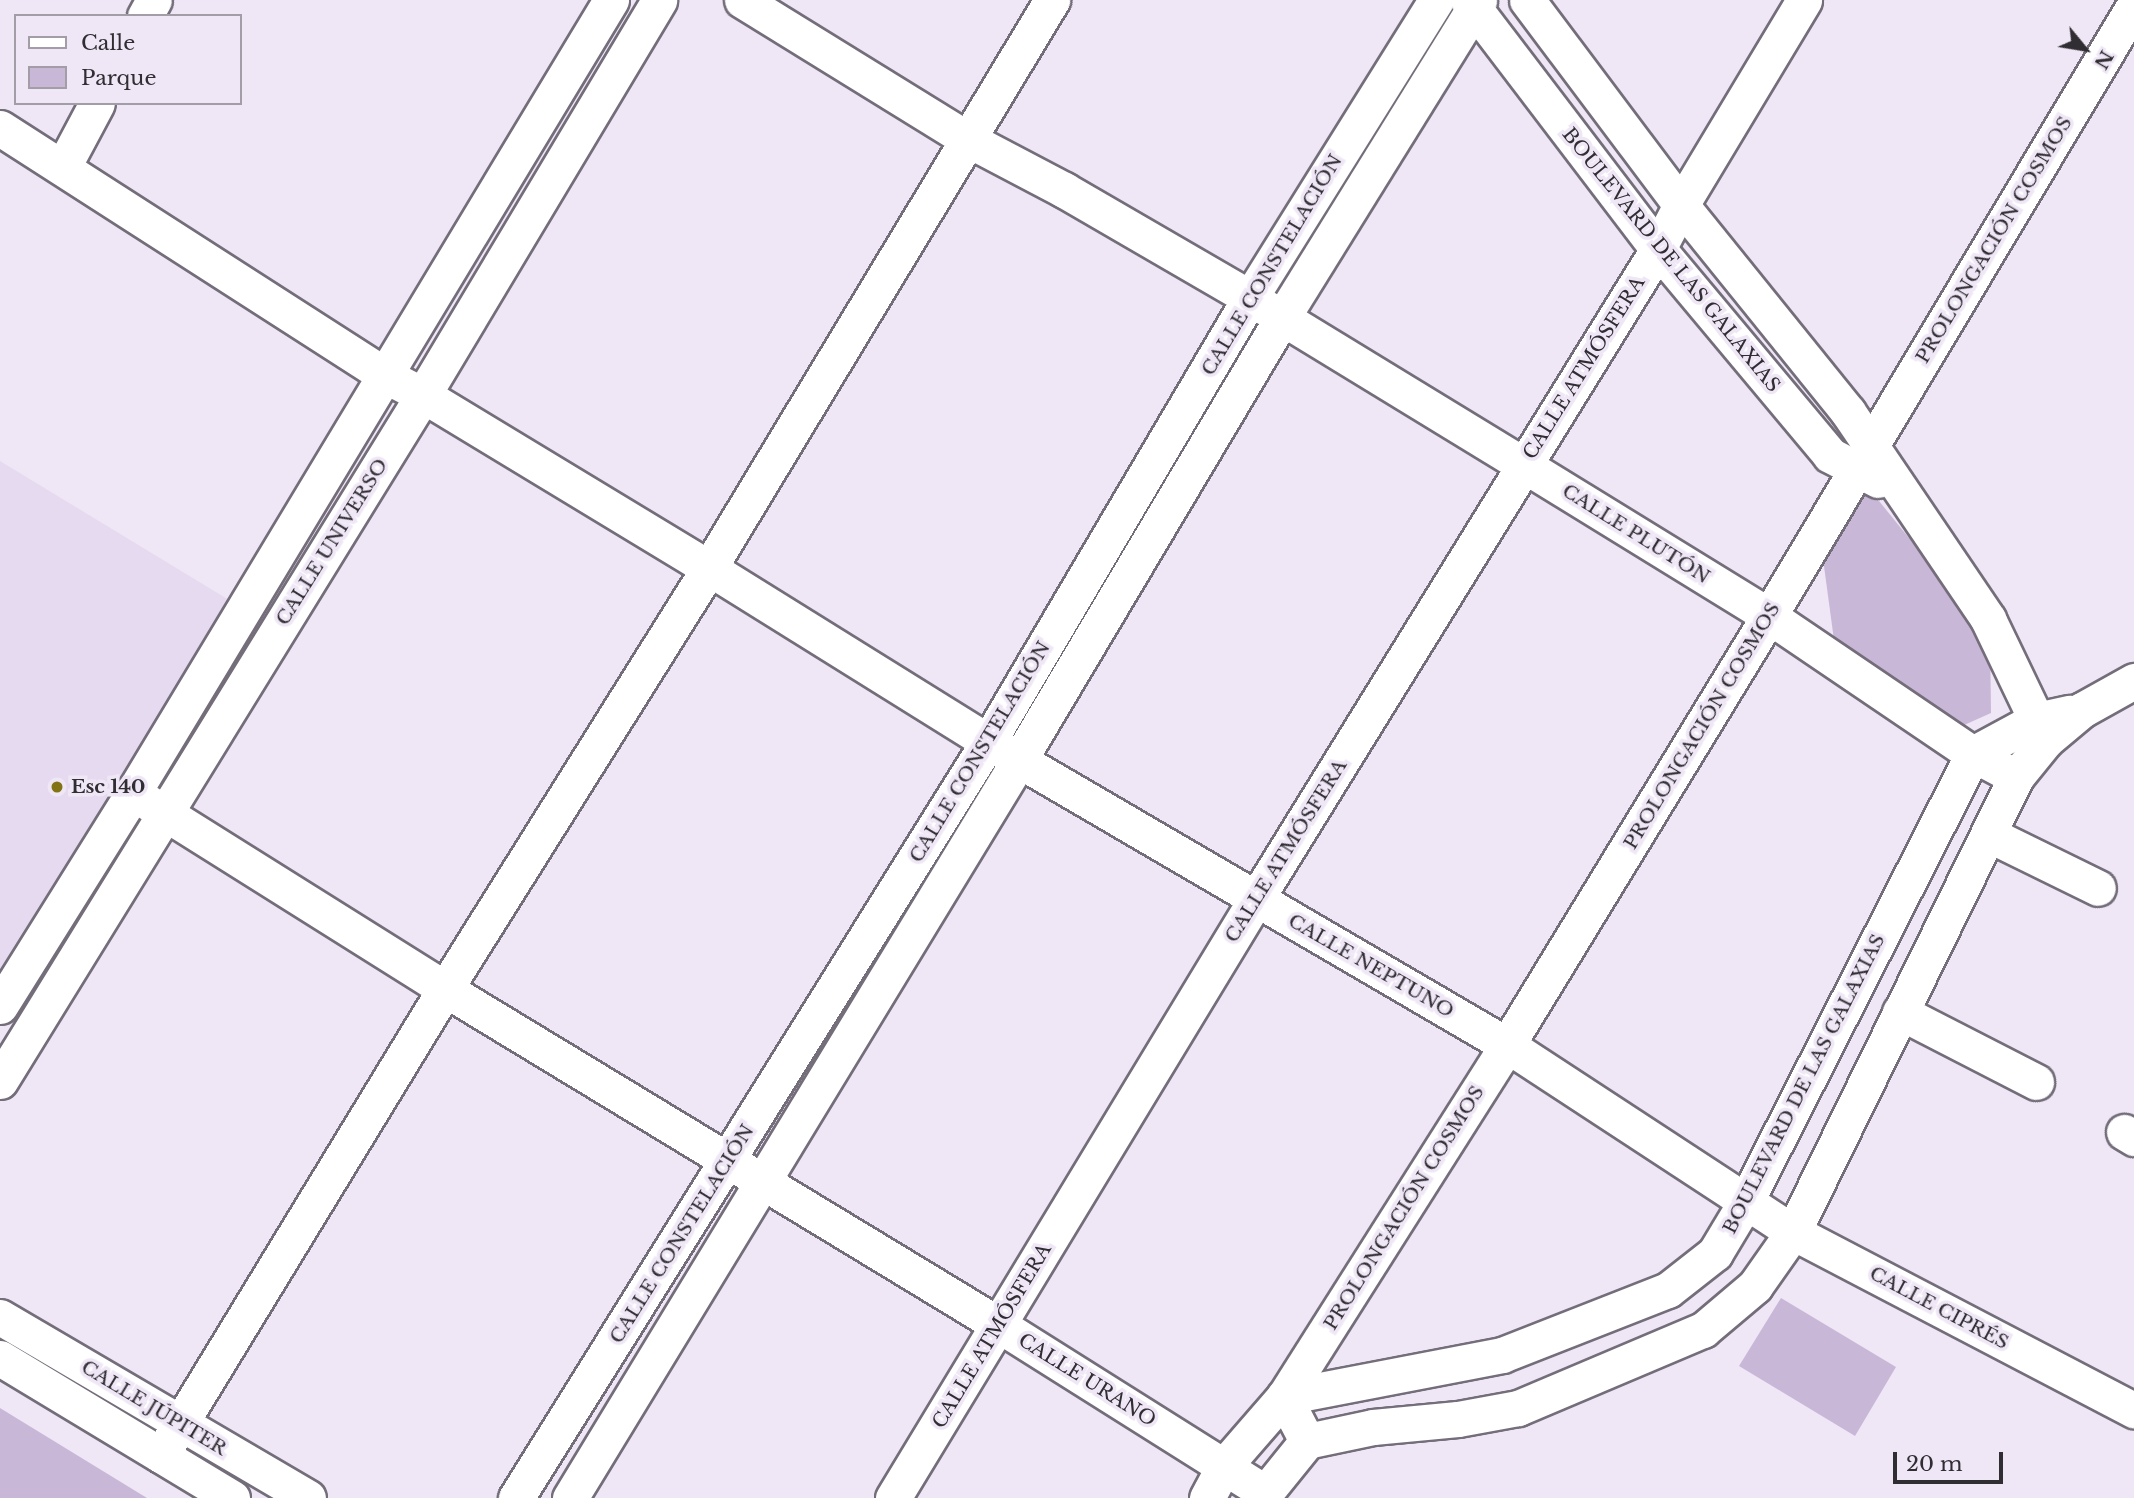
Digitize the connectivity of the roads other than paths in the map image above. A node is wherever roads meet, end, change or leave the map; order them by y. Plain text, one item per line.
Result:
1 (611, 0) edge
2 (659, 0) edge
3 (742, 0) edge
4 (1052, 0) edge
5 (1436, 0) edge
6 (1527, 0) edge
7 (1804, 0) edge
8 (1473, 3) edge
9 (2134, 6) edge
10 (96, 105) edge
11 (0, 128) edge
12 (967, 139) junction
13 (63, 167) junction
14 (1681, 205) junction
15 (1657, 249) junction
16 (1251, 298) junction
17 (1282, 318) junction
18 (386, 376) junction
19 (423, 395) junction
20 (1863, 458) junction
21 (1524, 465) junction
22 (709, 568) junction
23 (1769, 616) junction
24 (2134, 681) edge
25 (2041, 730) junction
26 (988, 742) junction
27 (1973, 754) junction
28 (1019, 760) junction
29 (2016, 778) junction
30 (133, 793) junction
31 (165, 813) junction
32 (1990, 835) junction
33 (2098, 888) dead end
34 (1256, 899) junction
35 (445, 989) junction
36 (0, 1006) edge
37 (1900, 1012) junction
38 (1507, 1045) junction
39 (0, 1081) edge
40 (2036, 1082) dead end
41 (728, 1160) junction
42 (762, 1181) junction
43 (1745, 1203) junction
44 (1793, 1232) junction
45 (0, 1317) edge
46 (999, 1325) junction
47 (0, 1358) edge
48 (1284, 1397) junction
49 (2134, 1410) edge
50 (182, 1426) junction
51 (1307, 1441) junction
52 (161, 1455) junction
53 (1224, 1466) junction
54 (1263, 1495) edge
55 (232, 1498) edge
56 (308, 1498) edge
57 (516, 1498) edge
58 (570, 1498) edge
59 (893, 1498) edge
60 (1207, 1498) edge

1 - 18 street, CALLE UNIVERSO
2 - 19 street, CALLE UNIVERSO
3 - 12 street, CALLE PLUTÓN
4 - 12 street
5 - 16 street, CALLE CONSTELACIÓN
6 - 14 street, BOULEVARD DE LAS GALAXIAS
7 - 14 street, CALLE ATMÓSFERA
8 - 15 street, BOULEVARD DE LAS GALAXIAS
8 - 17 street, CALLE CONSTELACIÓN
9 - 20 street, PROLONGACIÓN COSMOS
10 - 13 street
11 - 13 street, CALLE NEPTUNO
12 - 16 street, CALLE PLUTÓN
12 - 22 street
13 - 18 street, CALLE NEPTUNO
14 - 15 street, CALLE ATMÓSFERA
14 - 20 street, BOULEVARD DE LAS GALAXIAS
15 - 20 street, BOULEVARD DE LAS GALAXIAS
15 - 21 street, CALLE ATMÓSFERA
16 - 17 street, CALLE PLUTÓN
16 - 26 street, CALLE CONSTELACIÓN
17 - 21 street, CALLE PLUTÓN
17 - 28 street, CALLE CONSTELACIÓN
18 - 19 street, CALLE NEPTUNO
18 - 30 street, CALLE UNIVERSO
19 - 22 street, CALLE NEPTUNO
19 - 31 street, CALLE UNIVERSO
20 - 23 street, PROLONGACIÓN COSMOS
20 - 25 street, BOULEVARD DE LAS GALAXIAS
21 - 23 street, CALLE PLUTÓN
21 - 34 street, CALLE ATMÓSFERA
22 - 26 street, CALLE NEPTUNO
22 - 35 street
23 - 27 street, CALLE PLUTÓN
23 - 38 street, PROLONGACIÓN COSMOS
24 - 25 street
25 - 27 street
25 - 29 street
26 - 28 street, CALLE NEPTUNO
26 - 41 street, CALLE CONSTELACIÓN
27 - 29 street, CALLE PLUTÓN
27 - 43 street, BOULEVARD DE LAS GALAXIAS
28 - 34 street, CALLE NEPTUNO
28 - 42 street, CALLE CONSTELACIÓN
29 - 32 street
30 - 31 street, CALLE URANO
30 - 36 street, CALLE UNIVERSO
31 - 35 street, CALLE URANO
31 - 39 street, CALLE UNIVERSO
32 - 33 street
32 - 37 street
34 - 38 street, CALLE NEPTUNO
34 - 46 street, CALLE ATMÓSFERA
35 - 41 street, CALLE URANO
35 - 50 street
37 - 40 street
37 - 44 street
38 - 43 street, CALLE NEPTUNO
38 - 48 street, PROLONGACIÓN COSMOS
41 - 42 street, CALLE URANO
41 - 57 street, CALLE CONSTELACIÓN
42 - 46 street, CALLE URANO
42 - 58 street, CALLE CONSTELACIÓN
43 - 44 street, CALLE CIPRÉS
43 - 48 street, BOULEVARD DE LAS GALAXIAS
44 - 49 street, CALLE CIPRÉS
44 - 51 street
45 - 50 street, CALLE JÚPITER
46 - 53 street, CALLE URANO
46 - 59 street, CALLE ATMÓSFERA
47 - 52 street, CALLE JÚPITER
48 - 51 street
48 - 53 street
50 - 52 street
50 - 56 street, CALLE JÚPITER
51 - 54 street
52 - 55 street, CALLE JÚPITER
53 - 54 street, CALLE URANO
53 - 60 street

